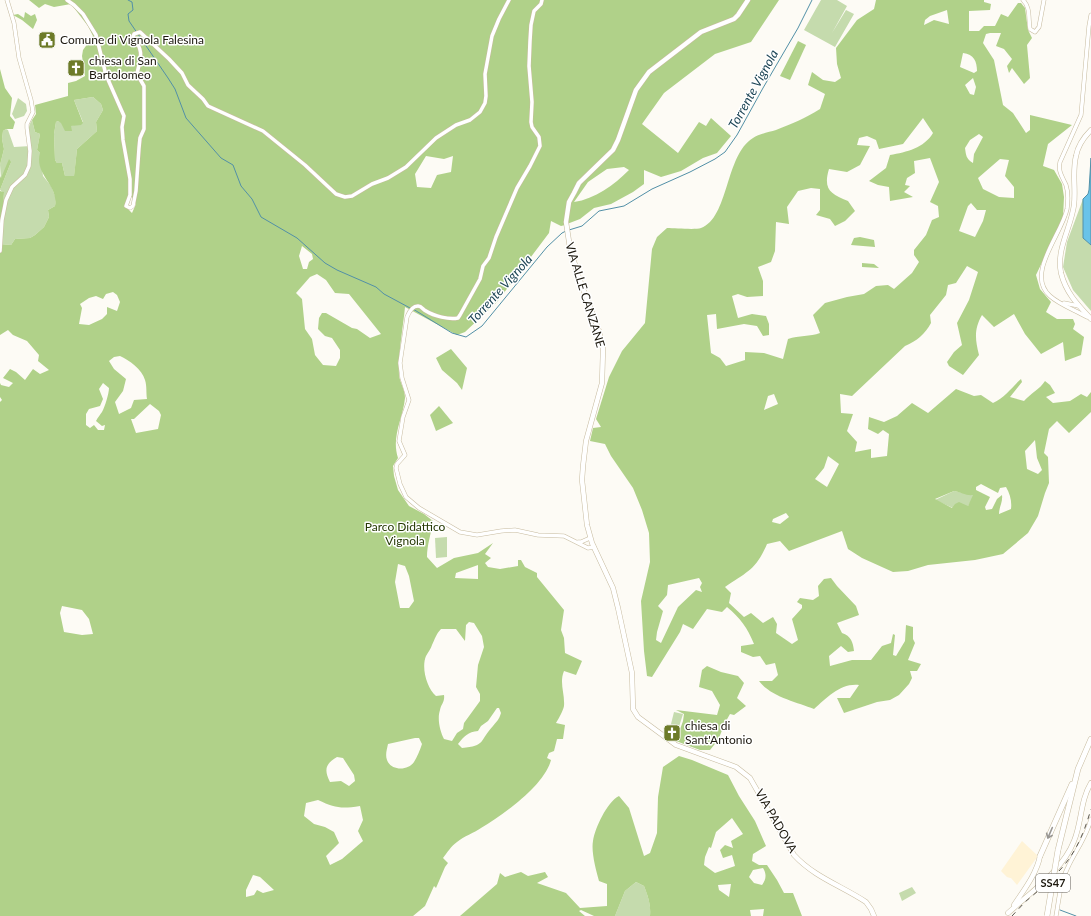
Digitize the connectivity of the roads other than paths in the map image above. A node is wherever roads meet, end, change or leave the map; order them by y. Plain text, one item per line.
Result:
1 (7, 0) edge
2 (67, 0) edge
3 (509, 0) edge
4 (542, 0) edge
5 (748, 0) edge
6 (1023, 0) edge
7 (1044, 0) edge
8 (1091, 15) edge
9 (1091, 130) edge
10 (0, 252) edge
11 (1069, 294) junction
12 (1056, 300) junction
13 (1066, 303) junction
14 (1079, 306) junction
15 (1074, 310) junction
16 (1091, 319) edge
17 (590, 538) junction
18 (576, 542) junction
19 (594, 547) junction
20 (633, 680) joint
21 (1091, 739) edge
22 (1087, 748) junction
23 (1076, 774) junction
24 (1091, 782) edge
25 (1091, 786) edge
26 (1084, 799) junction
27 (1091, 819) edge
28 (1059, 850) junction
29 (1040, 856) joint
30 (1024, 891) junction
31 (1032, 891) junction
32 (1007, 915) edge
33 (874, 916) edge
34 (1049, 916) edge
35 (1056, 916) edge

1 - 10 street
2 - 3 street
4 - 18 street
5 - 17 main road, VIA ALLE CANZANE
6 - 7 street
8 - 12 street
9 - 11 main road
11 - 13 street
11 - 14 main road
12 - 13 street
12 - 15 street
13 - 14 street
14 - 15 street
14 - 16 main road
15 - 16 street
17 - 18 street
17 - 19 main road, VIA ALLE CANZANE
18 - 19 street
19 - 20 main road, VIA ALLE CANZANE
20 - 33 main road, VIA PADOVA
21 - 22 highway, SS47
22 - 23 highway, SS47
22 - 28 highway, SS47
23 - 28 highway, SS47
23 -> 29 highway
24 - 26 main road
25 - 26 main road
26 - 31 main road
27 - 35 street
28 - 34 highway, SS47, bridge
29 - 30 main road
30 - 31 main road
30 - 32 main road
31 - 32 main road

